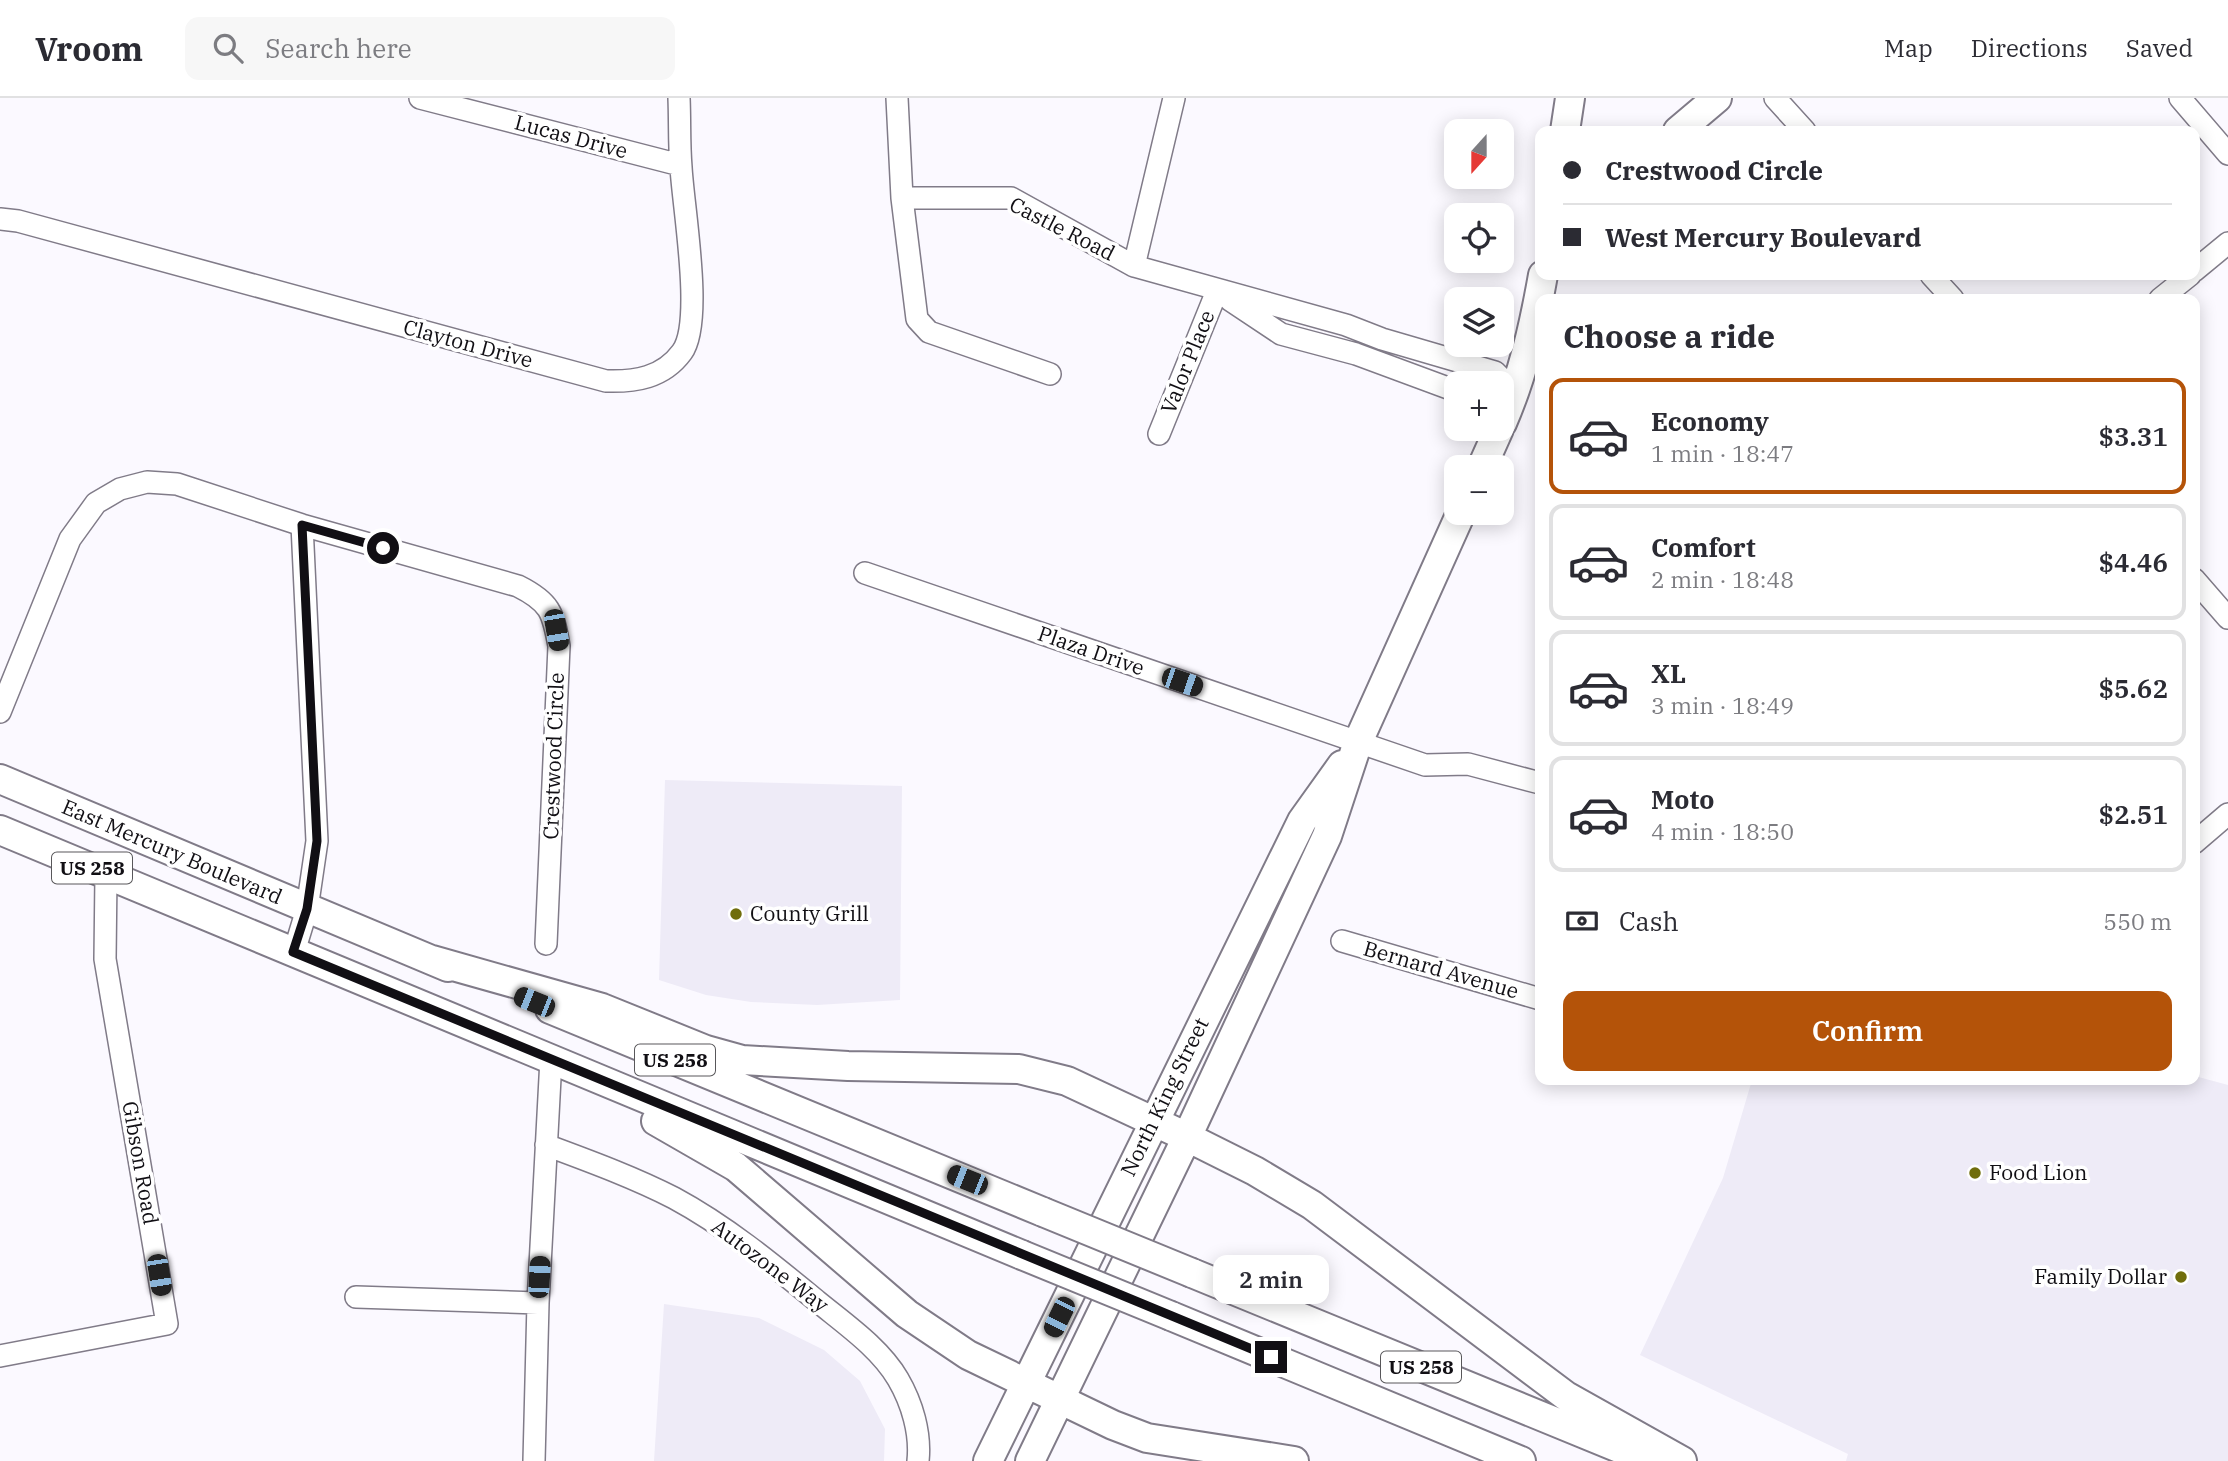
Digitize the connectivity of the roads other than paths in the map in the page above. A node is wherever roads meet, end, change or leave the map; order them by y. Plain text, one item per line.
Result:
1 (420, 98) edge
2 (680, 98) edge
3 (897, 98) edge
4 (1174, 98) edge
5 (1570, 98) edge
6 (1717, 98) edge
7 (1775, 98) edge
8 (2180, 98) edge
9 (1566, 126) edge
10 (1684, 126) edge
11 (1800, 126) edge
12 (2228, 153) edge
13 (680, 165) junction
14 (902, 198) junction
15 (0, 219) edge
16 (2228, 243) edge
17 (1134, 265) junction
18 (2200, 266) edge
19 (1936, 280) edge
20 (2184, 280) edge
21 (1217, 291) junction
22 (1948, 294) edge
23 (2166, 294) edge
24 (1535, 319) edge
25 (1492, 371) edge
26 (1050, 374) dead end
27 (1514, 377) edge
28 (1444, 386) edge
29 (1159, 434) dead end
30 (302, 525) junction
31 (1456, 525) edge
32 (865, 573) dead end
33 (2200, 586) edge
34 (2228, 618) edge
35 (0, 712) edge
36 (1358, 743) junction
37 (0, 779) edge
38 (1535, 782) edge
39 (2228, 814) edge
40 (0, 831) edge
41 (2200, 838) edge
42 (106, 875) junction
43 (307, 909) junction
44 (1342, 941) dead end
45 (546, 944) dead end
46 (293, 952) junction
47 (432, 960) junction
48 (1535, 998) edge
49 (551, 1059) junction
50 (1153, 1120) junction
51 (1187, 1137) junction
52 (545, 1145) junction
53 (356, 1297) dead end
54 (538, 1303) junction
55 (0, 1356) edge
56 (1026, 1384) junction
57 (1060, 1400) junction
58 (534, 1461) edge
59 (918, 1461) edge
60 (989, 1461) edge
61 (1030, 1461) edge
62 (1294, 1461) edge
63 (1521, 1461) edge
64 (1650, 1461) edge
65 (1682, 1461) edge

1 - 13 street, Lucas Drive
2 - 13 street, Clayton Drive
3 - 14 street
4 - 17 street
5 - 9 main road
6 - 10 main road
7 - 11 street
8 - 12 street
13 - 15 street, Clayton Drive
14 - 17 street, Castle Road
14 - 26 street
16 - 18 street
17 - 21 street, Castle Road
19 - 22 street
20 - 23 street
21 - 25 street, Castle Road
21 - 28 street, Castle Road
21 - 29 street, Valor Place
24 - 27 main road
30 - 35 street, Crestwood Circle
30 - 43 street
30 - 45 street, Crestwood Circle
31 - 36 main road, North King Street
32 - 36 street, Plaza Drive
33 - 34 street
36 - 38 street, Plaza Drive
36 - 50 main road, North King Street
36 - 51 main road, North King Street
37 - 43 main road, East Mercury Boulevard / US 258
39 - 41 street
40 - 42 main road, US 258
42 - 46 main road, US 258
42 - 55 street, Gibson Road
43 - 46 street
43 - 47 main road, East Mercury Boulevard / US 258
44 - 48 street, Bernard Avenue
46 - 49 main road, US 258
47 - 50 main road
47 - 64 main road, East Mercury Boulevard / US 258, bridge
49 - 52 street
49 - 56 main road
49 - 63 main road, US 258, bridge
50 - 51 main road
50 - 56 main road, North King Street
51 - 57 main road, North King Street
51 - 65 main road
52 - 54 street
52 - 59 street, Autozone Way
53 - 54 street
54 - 58 street
56 - 57 main road
56 - 60 main road, North King Street
57 - 61 main road, North King Street
57 - 62 main road

